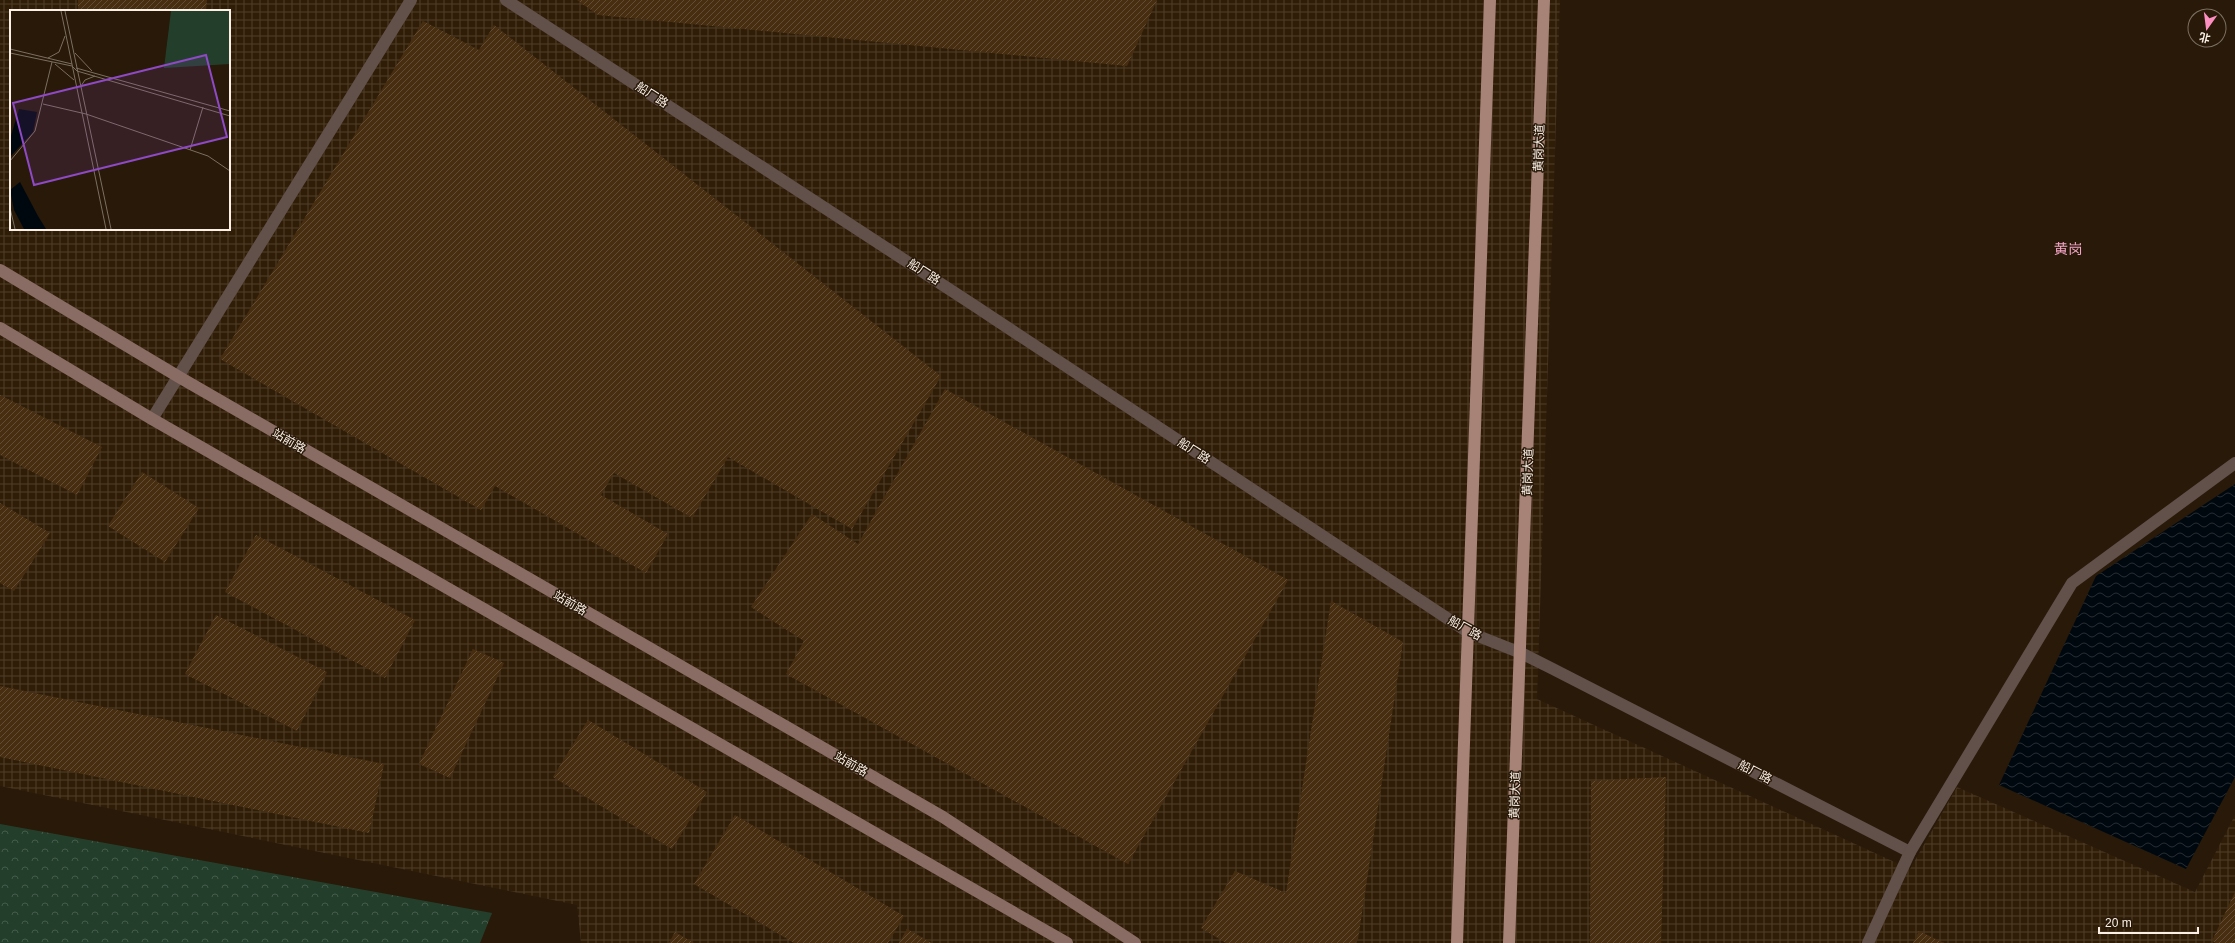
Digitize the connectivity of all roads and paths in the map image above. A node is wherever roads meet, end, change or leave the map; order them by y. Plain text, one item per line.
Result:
1 (411, 0) edge
2 (506, 0) edge
3 (1490, 0) edge
4 (1544, 0) edge
5 (0, 270) edge
6 (0, 328) edge
7 (179, 377) junction
8 (152, 419) junction
9 (2235, 463) edge
10 (1468, 632) junction
11 (1521, 653) junction
12 (1910, 852) junction
13 (1454, 940) edge
14 (1067, 943) edge
15 (1135, 943) edge
16 (1509, 943) edge
17 (1868, 943) edge

1 - 7 street
2 - 10 street, 船厂路
3 - 10 main road
4 - 11 main road, 黄岗大道
5 - 7 street, 站前路
6 - 8 street
7 - 8 street
7 - 15 street, 站前路
8 - 14 street
9 - 12 street
10 - 11 street, 船厂路
10 - 13 main road
11 - 12 street, 船厂路
11 - 16 main road, 黄岗大道
12 - 17 street

